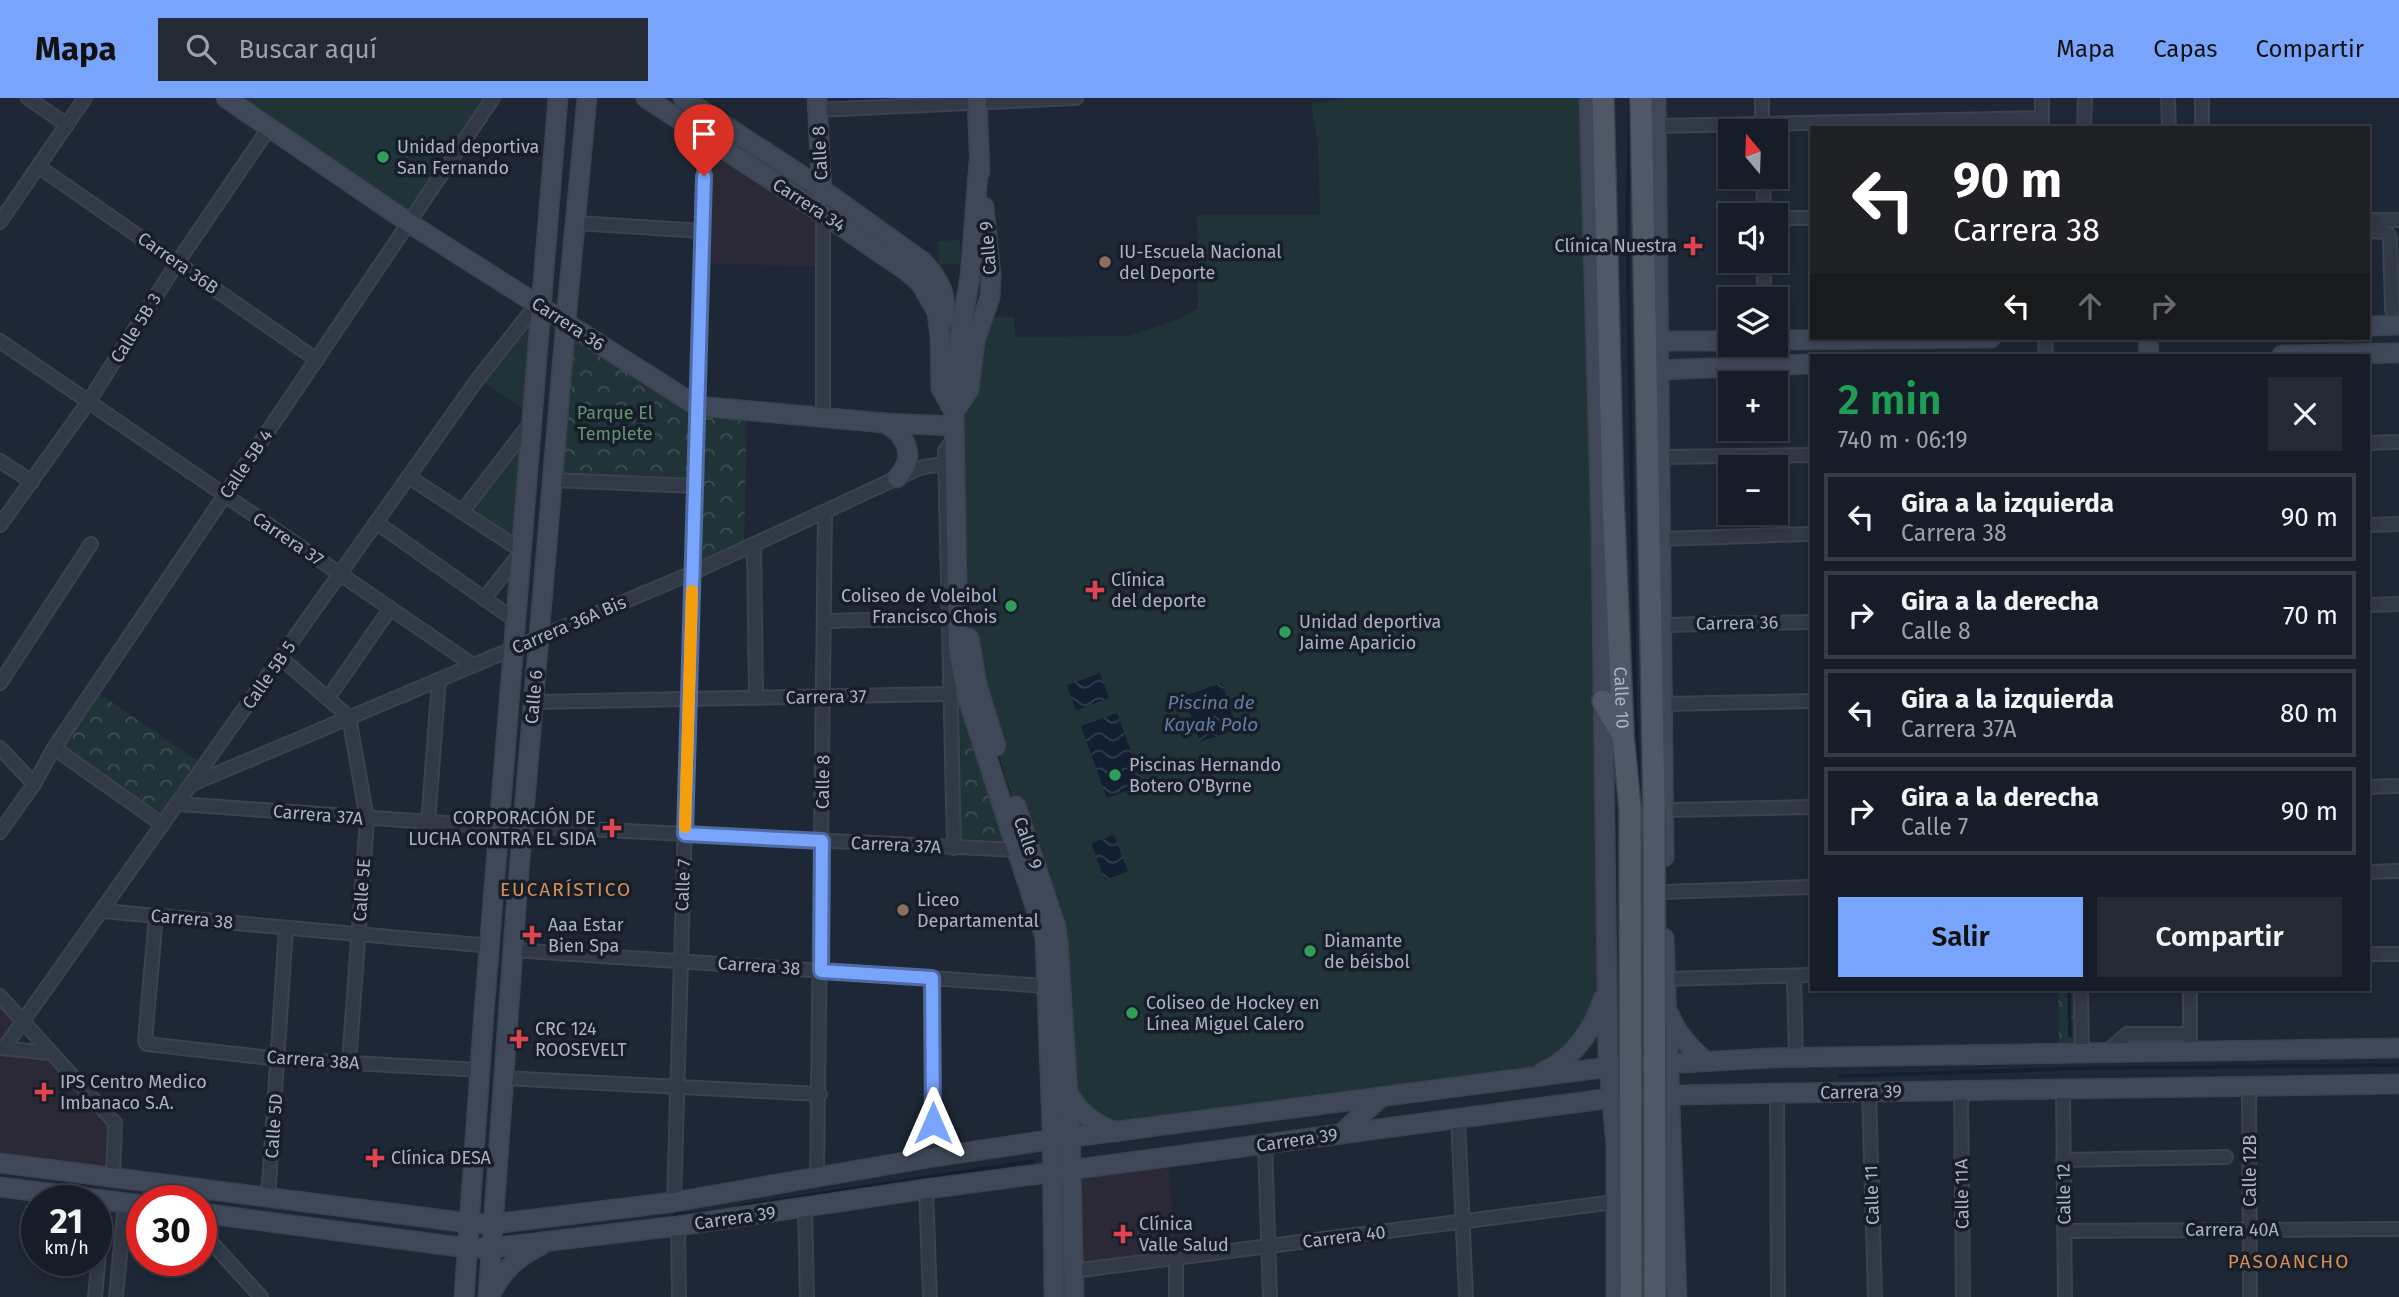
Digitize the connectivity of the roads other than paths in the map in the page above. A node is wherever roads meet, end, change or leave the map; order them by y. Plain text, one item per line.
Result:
1 (27, 98) edge
2 (85, 98) edge
3 (226, 98) edge
4 (493, 98) edge
5 (558, 98) edge
6 (587, 98) edge
7 (646, 98) edge
8 (1076, 98) edge
9 (1641, 98) edge
10 (1656, 98) edge
11 (1762, 98) edge
12 (2042, 98) edge
13 (2085, 98) edge
14 (2168, 98) edge
15 (2202, 98) edge
16 (977, 100) edge
17 (1597, 100) edge
18 (690, 103) edge
19 (817, 104) edge
20 (1762, 119) edge
21 (2042, 123) edge
22 (67, 125) junction
23 (1656, 126) junction
24 (1874, 126) edge
25 (2084, 126) edge
26 (2169, 126) edge
27 (2202, 126) edge
28 (1718, 127) edge
29 (1810, 127) edge
30 (269, 128) junction
31 (1788, 128) edge
32 (705, 138) junction
33 (39, 167) junction
34 (822, 189) junction
35 (2, 214) edge
36 (823, 214) junction
37 (1788, 218) edge
38 (1810, 218) edge
39 (2370, 220) edge
40 (2399, 220) edge
41 (409, 223) junction
42 (577, 223) junction
43 (703, 231) junction
44 (2370, 231) edge
45 (177, 263) junction
46 (540, 306) junction
47 (2395, 318) edge
48 (565, 323) junction
49 (2370, 325) edge
50 (940, 337) junction
51 (1788, 340) edge
52 (1810, 340) edge
53 (0, 341) edge
54 (1659, 341) junction
55 (1718, 341) edge
56 (2399, 353) edge
57 (2346, 354) edge
58 (1765, 357) edge
59 (317, 360) junction
60 (1810, 364) edge
61 (1765, 366) junction
62 (1659, 370) junction
63 (89, 401) junction
64 (697, 406) junction
65 (822, 418) junction
66 (533, 419) junction
67 (885, 423) junction
68 (954, 425) junction
69 (2399, 442) edge
70 (2370, 443) edge
71 (1810, 455) edge
72 (1660, 457) junction
73 (0, 461) edge
74 (945, 464) junction
75 (409, 477) junction
76 (897, 478) junction
77 (552, 480) junction
78 (32, 482) junction
79 (695, 486) junction
80 (225, 496) junction
81 (1613, 497) junction
82 (462, 512) junction
83 (825, 513) junction
84 (377, 523) junction
85 (2399, 524) edge
86 (0, 525) edge
87 (2370, 525) edge
88 (1601, 532) junction
89 (1810, 534) edge
90 (1660, 539) junction
91 (91, 544) dead end
92 (754, 544) junction
93 (522, 551) junction
94 (692, 573) junction
95 (340, 575) junction
96 (484, 599) junction
97 (2399, 604) edge
98 (2370, 605) edge
99 (390, 609) junction
100 (947, 618) junction
101 (516, 621) junction
102 (824, 621) junction
103 (1810, 622) edge
104 (1662, 625) junction
105 (538, 638) junction
106 (513, 648) junction
107 (281, 658) junction
108 (473, 665) junction
109 (439, 680) junction
110 (0, 683) edge
111 (950, 694) junction
112 (824, 696) junction
113 (328, 698) junction
114 (756, 698) junction
115 (689, 699) junction
116 (1603, 701) junction
117 (1810, 701) edge
118 (533, 702) junction
119 (1664, 711) junction
120 (349, 718) junction
121 (1623, 736) junction
122 (988, 740) junction
123 (0, 748) edge
124 (54, 748) junction
125 (1653, 759) junction
126 (34, 784) junction
127 (192, 784) junction
128 (2399, 786) edge
129 (2370, 787) edge
130 (178, 804) junction
131 (1661, 804) junction
132 (1810, 807) edge
133 (367, 818) junction
134 (428, 823) junction
135 (163, 825) junction
136 (523, 826) junction
137 (499, 827) junction
138 (0, 832) edge
139 (685, 834) junction
140 (822, 841) junction
141 (954, 848) junction
142 (1018, 850) junction
143 (496, 859) junction
144 (2399, 871) edge
145 (2370, 872) edge
146 (1810, 887) edge
147 (1663, 892) junction
148 (517, 894) junction
149 (102, 911) junction
150 (156, 916) junction
151 (286, 928) junction
152 (359, 934) junction
153 (491, 946) junction
154 (513, 950) junction
155 (2370, 954) edge
156 (2399, 954) edge
157 (1606, 956) junction
158 (681, 961) junction
159 (821, 971) junction
160 (1606, 975) junction
161 (1794, 975) junction
162 (1810, 975) edge
163 (932, 978) junction
164 (1665, 979) junction
165 (510, 981) junction
166 (1047, 986) junction
167 (2081, 991) edge
168 (2190, 991) edge
169 (0, 996) edge
170 (1666, 1006) junction
171 (484, 1012) junction
172 (23, 1024) junction
173 (2190, 1042) junction
174 (2396, 1046) edge
175 (2, 1048) edge
176 (2082, 1052) junction
177 (50, 1053) junction
178 (1796, 1058) junction
179 (279, 1059) junction
180 (1705, 1060) junction
181 (349, 1063) junction
182 (1667, 1063) junction
183 (1632, 1065) junction
184 (1609, 1067) junction
185 (480, 1070) junction
186 (503, 1077) junction
187 (1531, 1077) junction
188 (2399, 1084) edge
189 (677, 1087) junction
190 (2249, 1087) junction
191 (1067, 1089) junction
192 (2063, 1090) junction
193 (1961, 1091) junction
194 (1869, 1092) junction
195 (820, 1094) junction
196 (1777, 1094) junction
197 (1669, 1095) junction
198 (1381, 1097) junction
199 (1612, 1098) junction
200 (1458, 1118) junction
201 (1116, 1132) junction
202 (1341, 1134) junction
203 (1061, 1139) junction
204 (1265, 1144) junction
205 (1616, 1146) junction
206 (1670, 1149) junction
207 (933, 1157) junction
208 (2225, 1157) dead end
209 (2063, 1160) junction
210 (0, 1163) edge
211 (1071, 1169) junction
212 (1052, 1172) junction
213 (113, 1177) junction
214 (817, 1177) junction
215 (0, 1187) edge
216 (926, 1189) junction
217 (21, 1190) edge
218 (707, 1196) junction
219 (268, 1198) junction
220 (674, 1202) junction
221 (1615, 1202) junction
222 (331, 1206) junction
223 (805, 1207) junction
224 (217, 1215) edge
225 (731, 1218) junction
226 (1462, 1222) junction
227 (469, 1223) junction
228 (493, 1224) junction
229 (678, 1226) junction
230 (2399, 1229) edge
231 (2250, 1230) junction
232 (2064, 1231) junction
233 (344, 1232) junction
234 (126, 1242) edge
235 (556, 1242) junction
236 (1268, 1246) junction
237 (467, 1248) junction
238 (491, 1248) junction
239 (217, 1249) edge
240 (1176, 1258) junction
241 (1073, 1271) junction
242 (97, 1276) edge
243 (95, 1297) edge
244 (116, 1297) edge
245 (261, 1297) edge
246 (464, 1297) edge
247 (489, 1297) edge
248 (679, 1297) edge
249 (807, 1297) edge
250 (930, 1297) edge
251 (1054, 1297) edge
252 (1074, 1297) edge
253 (1176, 1297) edge
254 (1270, 1297) edge
255 (1466, 1297) edge
256 (1616, 1297) edge
257 (1630, 1297) edge
258 (1656, 1297) edge
259 (1676, 1297) edge
260 (1778, 1297) edge
261 (1875, 1297) edge
262 (1963, 1297) edge
263 (2065, 1297) edge
264 (2250, 1297) edge

1 - 22 street
2 - 22 street
3 - 30 main road, Carrera 36
4 - 41 street, Calle 5B 4
5 - 46 main road, Calle 6
6 - 42 main road, Calle 6
7 - 32 main road, Carrera 34
8 - 16 street
9 - 125 main road, Calle 10
10 - 23 main road, Calle 10
11 - 20 street
12 - 21 street
13 - 25 street
14 - 26 street
15 - 27 street
16 - 19 street
16 - 68 main road, Calle 9
17 - 81 main road, Calle 10
17 - 88 main road, Calle 10
18 - 32 street, Calle 7
18 - 34 main road, Carrera 34
19 - 34 main road, Calle 8
21 - 24 street
22 - 33 street
23 - 28 street
23 - 54 main road, Calle 10
29 - 31 street
30 - 41 main road, Carrera 36
30 - 45 street, Calle 5B 3
32 - 36 main road, Carrera 34
32 - 43 street, Calle 7
33 - 35 street
33 - 45 street, Carrera 36B
34 - 36 main road, Calle 8
34 - 50 main road, Carrera 34
36 - 50 main road, Carrera 34
36 - 65 street, Calle 8
37 - 38 street
39 - 40 street
41 - 46 main road, Carrera 36
41 - 59 street, Calle 5B 4
42 - 43 street
42 - 48 main road, Calle 6
43 - 64 street, Calle 7
44 - 47 street
45 - 59 street, Carrera 36B
45 - 63 street, Calle 5B 3
46 - 48 main road, Carrera 36
46 - 66 main road, Calle 6
46 - 75 street, Calle 5B 5
47 - 49 main road
48 - 64 main road, Carrera 36
48 - 77 main road, Calle 6
50 - 68 main road, Carrera 34
51 - 52 main road
53 - 63 street, Carrera 37
54 - 55 main road
54 - 62 main road, Calle 10
56 - 57 main road
58 - 61 street
59 - 80 street, Calle 5B 4
60 - 61 main road
61 - 62 main road
62 - 72 main road, Calle 10
63 - 78 street, Calle 5B 3
63 - 80 street, Carrera 37
64 - 65 main road, Carrera 36
64 - 79 street, Calle 7
65 - 67 main road, Carrera 36
66 - 82 street
66 - 93 main road, Calle 6
67 - 68 main road, Carrera 36
67 - 76 main road
68 - 74 street, Calle 9
68 - 122 main road, Calle 9
69 - 70 street
71 - 72 street
72 - 90 main road, Calle 10
73 - 78 street
74 - 76 street, Carrera 36A Bis
74 - 100 street, Calle 9
75 - 82 street
75 - 84 street, Calle 5B 5
76 - 83 street, Carrera 36A Bis
77 - 79 street
77 - 105 main road, Calle 6
78 - 86 street, Calle 5B 3
79 - 94 street, Calle 7
80 - 95 street, Carrera 37
80 - 124 street, Calle 5B 4
81 - 88 main road
81 - 121 main road, Calle 10
82 - 93 street
83 - 92 street, Carrera 36A Bis
83 - 102 street, Calle 8
84 - 95 street, Calle 5B 5
84 - 96 street
85 - 87 street
88 - 116 main road, Calle 10
89 - 90 street
90 - 104 main road, Calle 10
91 - 110 street
92 - 94 street, Carrera 36A Bis
92 - 114 street
93 - 96 street
93 - 101 main road, Calle 6
94 - 105 street, Carrera 36A Bis
94 - 115 street, Calle 7
95 - 99 street, Carrera 37
95 - 107 street, Calle 5B 5
96 - 101 street
97 - 98 street
99 - 108 street, Carrera 37
99 - 113 street
100 - 102 street
100 - 111 street, Calle 9
101 - 106 main road, Calle 6
102 - 112 street, Calle 8
103 - 104 street, Carrera 36
104 - 119 main road, Calle 10
105 - 106 street, Carrera 36A Bis
105 - 118 main road, Calle 6
106 - 108 street, Carrera 36A Bis
106 - 137 main road, Calle 6
107 - 113 street
107 - 127 street, Calle 5B 5
108 - 109 street, Carrera 36A Bis
109 - 120 street, Carrera 36A Bis
109 - 134 street
111 - 112 street, Carrera 37
111 - 141 street, Calle 9
112 - 114 street, Carrera 37
112 - 140 street, Calle 8
113 - 120 street
114 - 115 street, Carrera 37
115 - 118 street, Carrera 37
115 - 139 street, Calle 7
116 - 121 main road
116 - 157 main road, Calle 10
117 - 119 street
118 - 136 main road, Calle 6
119 - 125 main road
119 - 131 main road, Calle 10
120 - 127 street, Carrera 36A Bis
120 - 133 street, Calle 5E
121 - 257 main road, Calle 10, bridge
122 - 142 main road, Calle 9
122 - 191 main road, Calle 9
123 - 126 street
124 - 126 street, Calle 5B 4
124 - 135 street
125 - 131 main road, Calle 10
126 - 138 street, Calle 5B 4
127 - 130 street, Calle 5B 5
128 - 129 street
130 - 133 street, Carrera 37A
130 - 135 street, Calle 5B 5
131 - 132 street
131 - 147 main road, Calle 10
131 - 258 main road, Calle 10, bridge
133 - 134 street, Carrera 37A
133 - 152 street, Calle 5E
134 - 137 street, Carrera 37A
135 - 149 street, Calle 5B 5
136 - 139 street, Carrera 37A
136 - 148 main road, Calle 6
137 - 143 main road, Calle 6
139 - 140 street, Carrera 37A
139 - 158 street, Calle 7
140 - 141 street, Carrera 37A
140 - 159 street, Calle 8
141 - 142 street, Carrera 37A
142 - 166 main road, Calle 9
143 - 148 main road
143 - 153 main road, Calle 6
144 - 145 street
146 - 147 street
147 - 164 main road, Calle 10
148 - 154 main road, Calle 6
149 - 150 street, Carrera 38
149 - 172 street, Calle 5B 5
150 - 151 street, Carrera 38
150 - 179 street, Carrera 38A
151 - 152 street, Carrera 38
151 - 179 street, Calle 5D
152 - 153 street, Carrera 38
152 - 181 street, Calle 5E
153 - 171 main road, Calle 6
154 - 158 street, Carrera 38
154 - 165 main road, Calle 6
155 - 156 street
157 - 160 main road, Calle 10
157 - 170 main road
158 - 159 street, Carrera 38
158 - 189 street, Calle 7
159 - 163 street, Carrera 38
159 - 195 street, Calle 8
160 - 184 main road, Calle 10
160 - 187 main road
161 - 162 street
161 - 164 street
161 - 178 street
163 - 166 street, Carrera 38
163 - 207 street
164 - 170 main road, Calle 10
165 - 171 main road
165 - 186 main road, Calle 6
166 - 203 main road, Calle 9
167 - 176 street
168 - 173 street
169 - 172 street
170 - 180 main road
170 - 182 main road, Calle 10
171 - 185 main road, Calle 6
172 - 175 street, Calle 5B 5
172 - 177 street
173 - 174 main road, Carrera 39
173 - 176 main road, Carrera 39
175 - 177 street
176 - 178 main road, Carrera 39
177 - 213 street
178 - 180 main road, Carrera 39
179 - 181 street, Carrera 38A
179 - 219 street, Calle 5D
180 - 182 main road, Carrera 39
181 - 185 street, Carrera 38A
182 - 183 main road, Carrera 39
182 - 197 main road, Calle 10
183 - 184 main road, Carrera 39
183 - 197 main road
184 - 187 main road, Carrera 39
184 - 199 main road, Calle 10
185 - 227 main road, Calle 6
186 - 189 street
186 - 228 main road, Calle 6
187 - 198 main road, Carrera 39
188 - 190 main road, Carrera 39
189 - 195 street
189 - 220 street, Calle 7
190 - 192 main road, Carrera 39
190 - 231 street, Calle 12B
191 - 201 main road
191 - 203 main road, Calle 9
192 - 193 main road, Carrera 39
192 - 209 street, Calle 12
193 - 194 main road, Carrera 39
193 - 262 street, Calle 11A
194 - 196 main road, Carrera 39
194 - 261 street, Calle 11
195 - 214 street, Calle 8
196 - 197 main road, Carrera 39
196 - 260 street
197 - 199 main road, Carrera 39
197 - 206 main road, Calle 10
198 - 201 main road, Carrera 39
198 - 202 main road
199 - 200 main road, Carrera 39
199 - 205 main road, Calle 10
200 - 202 main road, Carrera 39
200 - 226 street
201 - 203 main road, Carrera 39
202 - 204 main road, Carrera 39
203 - 207 main road, Carrera 39
203 - 211 main road, Calle 9
203 - 212 main road, Calle 9
204 - 211 main road, Carrera 39
204 - 236 street
205 - 206 main road
205 - 221 main road, Calle 10
206 - 259 main road, Calle 10
207 - 214 main road, Carrera 39
208 - 209 street
209 - 232 street, Calle 12
210 - 213 main road, Carrera 39
211 - 212 main road, Carrera 39
211 - 241 main road, Calle 9
212 - 216 main road, Carrera 39
212 - 251 main road, Calle 9
213 - 219 main road, Carrera 39
214 - 218 main road, Carrera 39
215 - 217 main road
216 - 223 main road, Carrera 39
216 - 250 street
218 - 220 main road, Carrera 39
218 - 225 main road
219 - 222 main road, Carrera 39
220 - 228 main road, Carrera 39
221 - 226 street, Carrera 40
221 - 256 main road, Calle 10
222 - 227 main road, Carrera 39
222 - 233 main road
223 - 225 main road, Carrera 39
223 - 249 street
224 - 233 main road, Carrera 39
225 - 229 main road, Carrera 39
226 - 236 street, Carrera 40
226 - 255 street
227 - 228 main road, Carrera 39
227 - 237 main road, Calle 6
228 - 238 main road, Calle 6
229 - 235 main road, Carrera 39
229 - 248 street
230 - 231 street, Carrera 40A
231 - 232 street, Carrera 40A
231 - 264 street, Calle 12B
232 - 263 street, Calle 12
233 - 237 main road, Carrera 39
234 - 244 street
235 - 238 main road, Carrera 39
235 - 247 main road
236 - 240 street, Carrera 40
236 - 254 street
237 - 238 main road, Carrera 39
237 - 246 main road, Calle 6
238 - 247 main road, Calle 6
239 - 245 street
240 - 241 street, Carrera 40
240 - 253 street
241 - 252 main road, Calle 9
242 - 243 street

